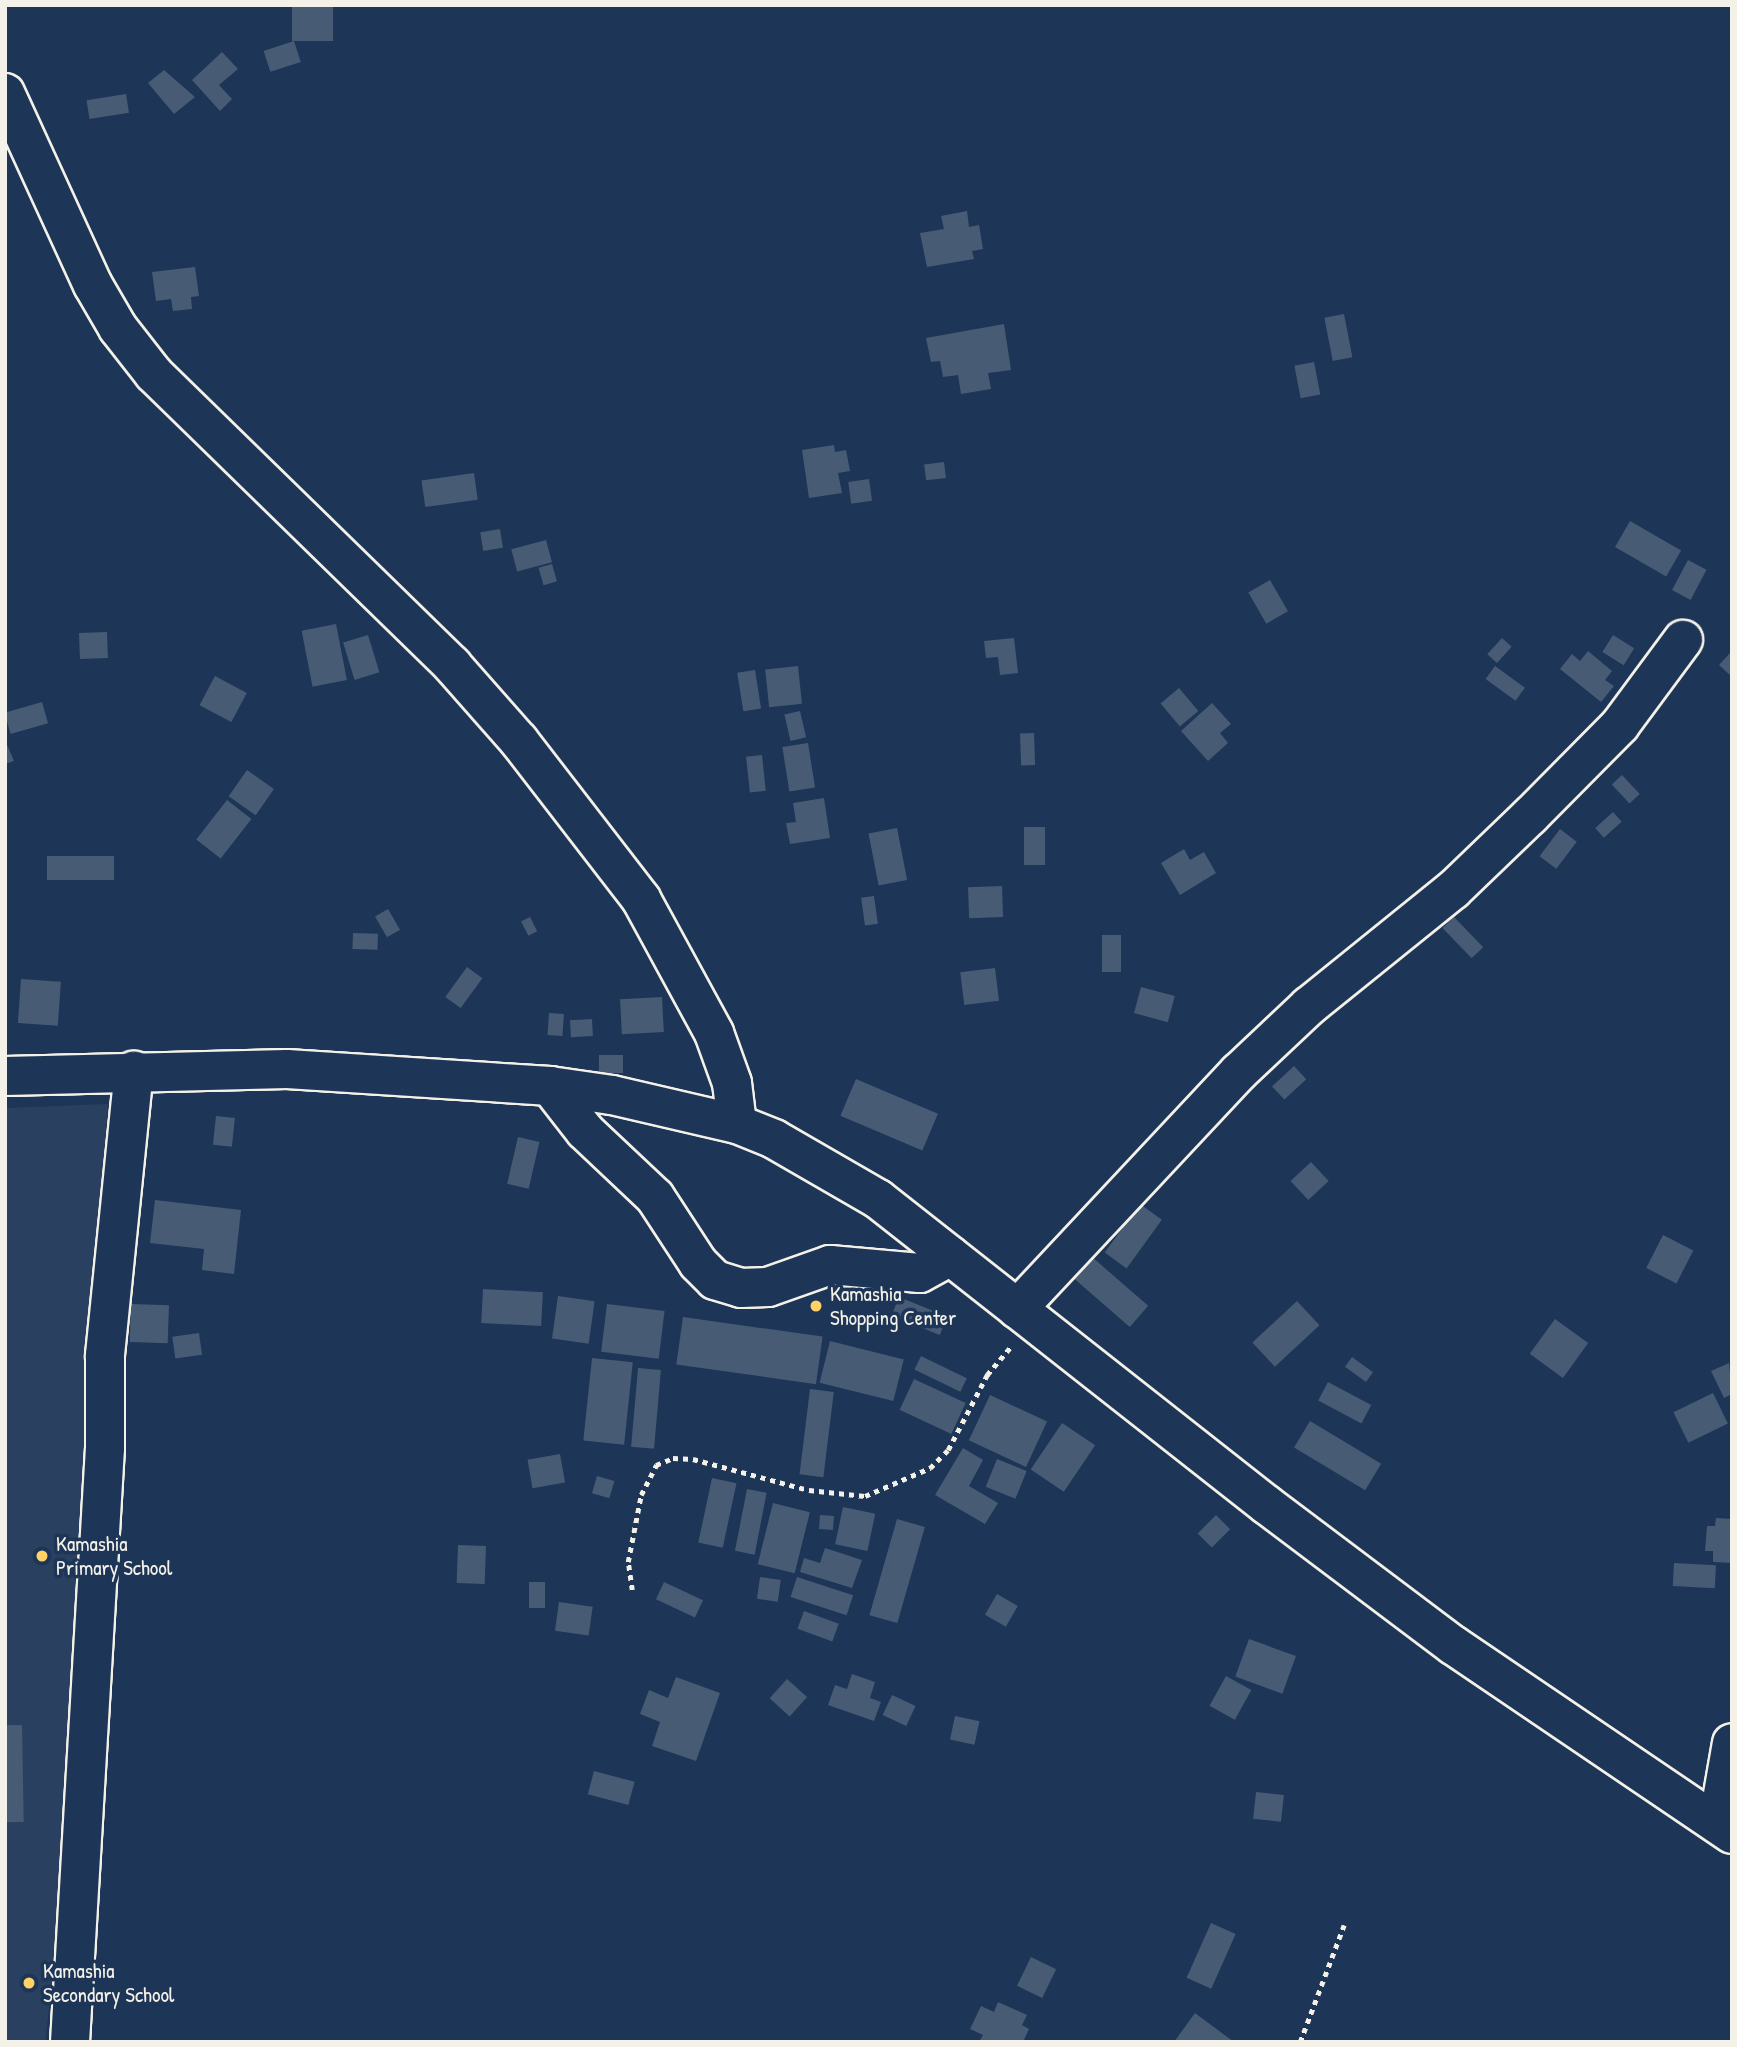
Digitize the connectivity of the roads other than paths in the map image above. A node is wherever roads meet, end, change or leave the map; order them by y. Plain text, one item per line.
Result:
1 (5, 93) edge
2 (1683, 640) dead end
3 (134, 1070) junction
4 (5, 1076) edge
5 (550, 1086) junction
6 (737, 1124) junction
7 (951, 1256) junction
8 (1024, 1315) junction
9 (1732, 1743) edge
10 (1725, 1829) edge
11 (70, 2042) edge

1 - 6 street
2 - 8 street
3 - 4 street
3 - 5 street
3 - 11 street
5 - 6 street
5 - 7 street
6 - 7 street
7 - 8 street
8 - 10 street
9 - 10 street

